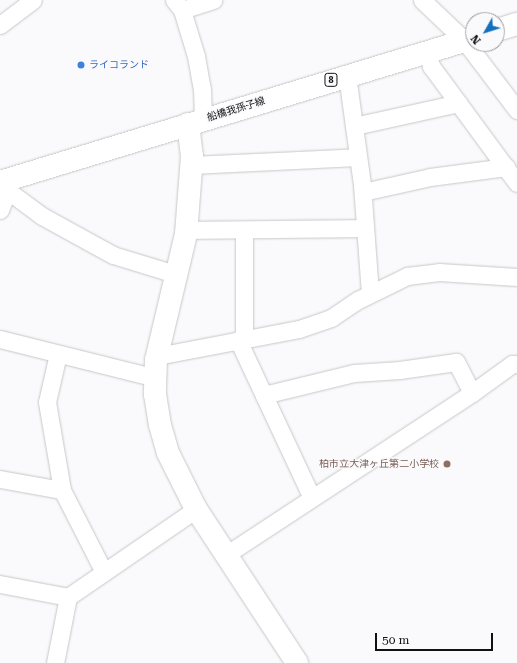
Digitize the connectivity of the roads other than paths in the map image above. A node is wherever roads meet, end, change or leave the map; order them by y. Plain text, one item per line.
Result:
1 (213, 0) edge
2 (422, 0) edge
3 (23, 3) edge
4 (178, 5) edge
5 (517, 24) edge
6 (0, 25) edge
7 (505, 28) edge
8 (465, 36) edge
9 (465, 40) edge
10 (427, 51) junction
11 (478, 52) edge
12 (347, 75) junction
13 (459, 103) junction
14 (517, 110) edge
15 (196, 122) junction
16 (354, 126) junction
17 (358, 157) junction
18 (191, 165) junction
19 (506, 167) junction
20 (517, 183) edge
21 (2, 186) edge
22 (363, 192) junction
23 (0, 210) edge
24 (365, 228) junction
25 (186, 230) junction
26 (244, 231) junction
27 (178, 275) junction
28 (517, 277) edge
29 (370, 294) junction
30 (0, 339) edge
31 (241, 340) junction
32 (58, 354) junction
33 (157, 356) junction
34 (517, 364) edge
35 (156, 378) junction
36 (472, 393) junction
37 (264, 395) junction
38 (0, 479) edge
39 (62, 490) junction
40 (312, 498) junction
41 (196, 509) junction
42 (224, 556) junction
43 (104, 572) junction
44 (0, 584) edge
45 (68, 597) junction
46 (55, 663) edge
47 (297, 663) edge

1 - 4 street
2 - 8 street
3 - 6 street
4 - 15 street
5 - 7 street
9 - 10 street, 船橋我孫子線 / 8
10 - 12 street, 船橋我孫子線 / 8
10 - 13 street
11 - 14 street
12 - 15 street, 船橋我孫子線 / 8
12 - 16 street
13 - 16 street
13 - 19 street
15 - 18 street
15 - 21 street, 船橋我孫子線 / 8
16 - 17 street
17 - 18 street
17 - 22 street
18 - 25 street
19 - 20 street
19 - 22 street
21 - 23 street
21 - 27 street
22 - 24 street
24 - 26 street
24 - 29 street
25 - 26 street
25 - 27 street
26 - 31 street
27 - 33 street
28 - 29 street
29 - 31 street
30 - 32 street
31 - 33 street
31 - 37 street
32 - 35 street
32 - 39 street
33 - 35 street
34 - 36 street
35 - 41 street
36 - 37 street
36 - 40 street
37 - 40 street
38 - 39 street
39 - 43 street
40 - 42 street
41 - 42 street
41 - 43 street
42 - 47 street
43 - 45 street
44 - 45 street
45 - 46 street

